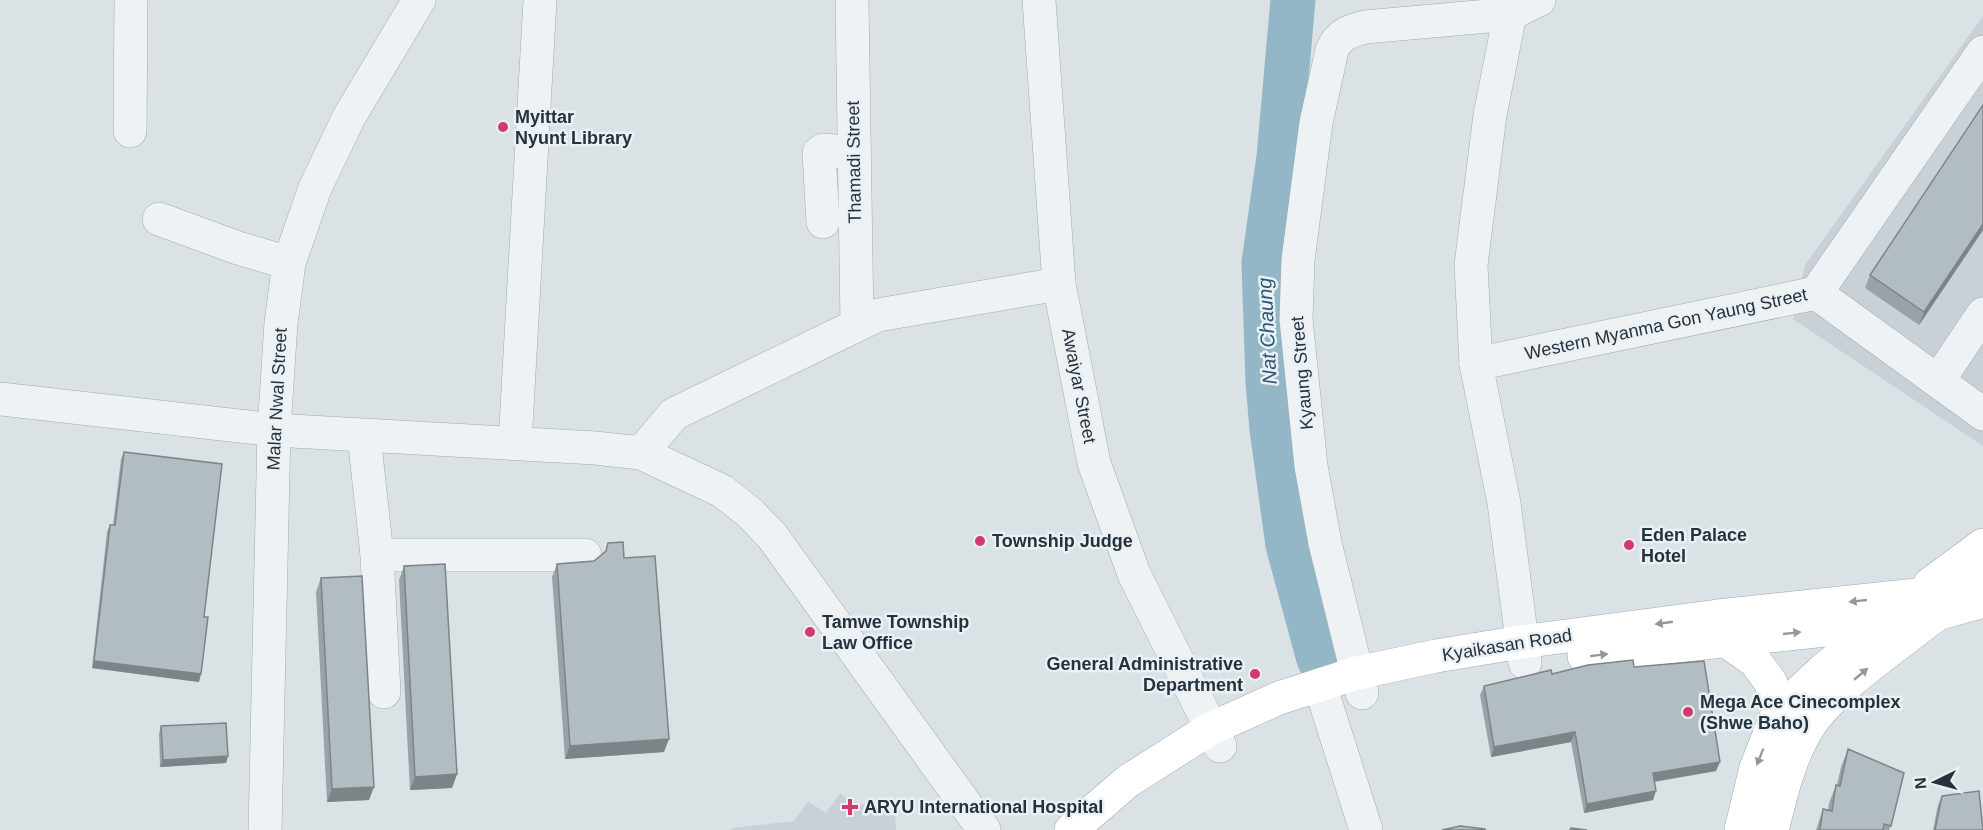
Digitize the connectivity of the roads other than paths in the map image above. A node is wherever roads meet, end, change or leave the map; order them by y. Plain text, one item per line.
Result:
1 (131, 0) edge
2 (419, 0) edge
3 (540, 0) edge
4 (852, 0) edge
5 (1039, 0) edge
6 (1539, 0) edge
7 (1423, 11) edge
8 (1510, 14) junction
9 (1983, 52) edge
10 (130, 130) dead end
11 (854, 153) junction
12 (159, 219) dead end
13 (823, 222) dead end
14 (289, 263) junction
15 (1059, 284) junction
16 (1816, 294) junction
17 (1983, 314) edge
18 (857, 324) junction
19 (1476, 364) junction
20 (1938, 381) junction
21 (0, 399) edge
22 (1983, 414) edge
23 (274, 430) junction
24 (364, 436) junction
25 (515, 443) junction
26 (642, 453) junction
27 (1983, 545) edge
28 (377, 555) junction
29 (585, 555) dead end
30 (1983, 579) edge
31 (1983, 601) edge
32 (1928, 604) junction
33 (1881, 624) junction
34 (1725, 640) junction
35 (1523, 653) junction
36 (1360, 683) junction
37 (384, 692) dead end
38 (1323, 694) junction
39 (1778, 712) junction
40 (1215, 738) junction
41 (266, 830) edge
42 (984, 830) edge
43 (1071, 830) edge
44 (1096, 830) edge
45 (1366, 830) edge
46 (1741, 830) edge
47 (1772, 830) edge

1 - 10 street
2 - 14 street, Malar Nwal Street
3 - 25 street
4 - 11 street, Thamadi Street
5 - 15 street, Awaiyar Street
6 - 8 street
7 - 8 street
7 - 36 street, Kyaung Street
8 - 19 street
9 - 16 street, Western Myanma Gon Yaung Street
11 - 13 street
11 - 18 street, Thamadi Street
12 - 14 street
14 - 23 street, Malar Nwal Street
15 - 18 street
15 - 40 street, Awaiyar Street
16 - 19 street, Western Myanma Gon Yaung Street
16 - 20 street
17 - 20 street
18 - 26 street
19 - 35 street
20 - 22 street
21 - 23 street
23 - 24 street
23 - 41 street, Malar Nwal Street
24 - 25 street
24 - 28 street
25 - 26 street
26 - 42 street
27 - 32 main road
28 - 29 street
28 - 37 street
30 - 32 main road, Kyaikasan Road
31 - 32 main road, Kyaikasan Road
32 - 33 main road
32 -> 35 main road, Kyaikasan Road
47 -> 32 main road
34 -> 33 main road, Kyaikasan Road
33 - 39 main road
35 -> 34 main road, Kyaikasan Road
34 - 39 main road
35 - 36 main road, Kyaikasan Road
36 - 38 main road, Kyaikasan Road
38 - 40 main road, Kyaikasan Road
38 - 45 street
39 -> 46 main road
40 - 43 main road, Kyaikasan Road
40 - 44 main road, Kyaikasan Road

